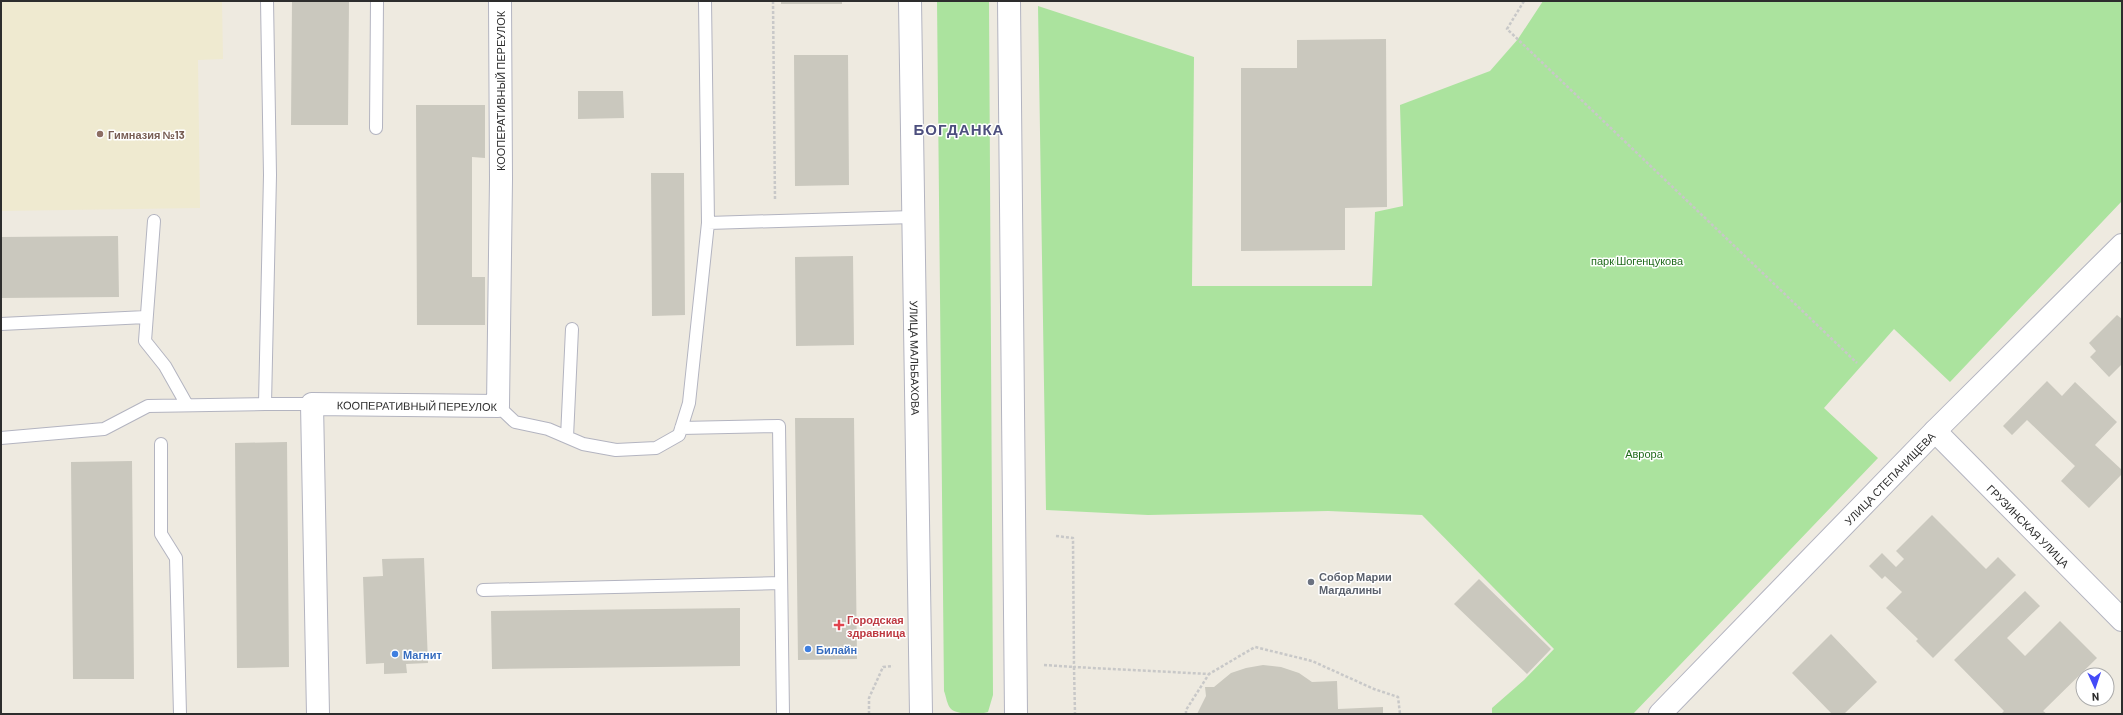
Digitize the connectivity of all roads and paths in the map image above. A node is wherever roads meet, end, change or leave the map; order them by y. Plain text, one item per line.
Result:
1 (267, 1) edge
2 (377, 1) edge
3 (500, 1) edge
4 (705, 1) edge
5 (773, 1) edge
6 (910, 1) edge
7 (1009, 1) edge
8 (1524, 1) edge
9 (376, 128) dead end
10 (914, 217) junction
11 (154, 221) dead end
12 (775, 221) junction
13 (708, 223) junction
14 (2122, 245) edge
15 (146, 317) junction
16 (1, 324) edge
17 (572, 329) dead end
18 (1858, 363) dead end
19 (265, 404) junction
20 (312, 404) junction
21 (187, 405) junction
22 (498, 406) junction
23 (681, 428) junction
24 (1935, 430) junction
25 (567, 437) junction
26 (1, 438) edge
27 (161, 444) dead end
28 (1056, 536) dead end
29 (781, 583) junction
30 (483, 590) dead end
31 (2122, 620) edge
32 (1044, 665) dead end
33 (897, 666) dead end
34 (1074, 667) junction
35 (1209, 674) junction
36 (180, 714) edge
37 (318, 714) edge
38 (783, 714) edge
39 (869, 714) edge
40 (921, 714) edge
41 (1016, 714) edge
42 (1074, 714) edge
43 (1186, 714) edge
44 (1400, 714) edge
45 (1660, 714) edge

1 - 19 lane
2 - 9 lane
3 - 22 street, КООПЕРАТИВНЫЙ ПЕРЕУЛОК
4 - 13 lane
5 - 12 path
6 - 10 street, УЛИЦА МАЛЬБАХОВА
7 - 41 street
8 - 18 path
10 - 12 lane
10 - 40 street, УЛИЦА МАЛЬБАХОВА
11 - 15 lane
12 - 13 lane
13 - 23 lane
14 - 24 street, УЛИЦА СТЕПАНИЩЕВА
15 - 16 lane
15 - 21 lane
17 - 25 lane
19 - 20 lane
19 - 21 lane
20 - 22 street, КООПЕРАТИВНЫЙ ПЕРЕУЛОК
20 - 37 street
21 - 26 lane
22 - 25 lane
23 - 25 lane
23 - 29 lane
24 - 31 street, ГРУЗИНСКАЯ УЛИЦА
24 - 45 street, УЛИЦА СТЕПАНИЩЕВА
27 - 36 lane
28 - 34 path
29 - 30 lane
29 - 38 lane
32 - 34 path
33 - 39 path
34 - 35 path
34 - 42 path
35 - 43 path
35 - 44 path

